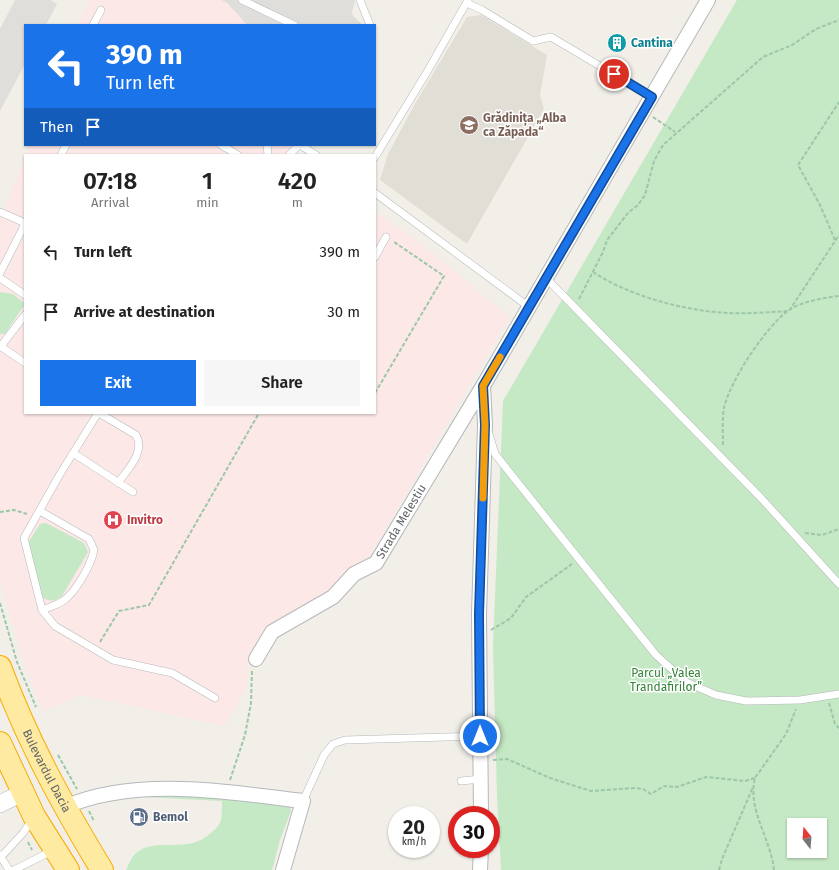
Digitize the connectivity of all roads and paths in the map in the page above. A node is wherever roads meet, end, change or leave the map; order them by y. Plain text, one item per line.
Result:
1 (242, 0) edge
2 (360, 0) edge
3 (708, 0) edge
4 (468, 1) edge
5 (101, 10) dead end
6 (839, 20) edge
7 (94, 24) edge
8 (292, 24) edge
9 (370, 24) edge
10 (652, 97) junction
11 (839, 102) edge
12 (644, 111) junction
13 (675, 132) junction
14 (378, 145) edge
15 (223, 146) edge
16 (299, 146) edge
17 (302, 146) edge
18 (236, 154) edge
19 (290, 154) edge
20 (314, 154) edge
21 (376, 194) edge
22 (0, 212) edge
23 (24, 224) edge
24 (24, 226) edge
25 (839, 235) edge
26 (386, 237) joint
27 (836, 240) junction
28 (376, 255) edge
29 (593, 272) junction
30 (0, 273) edge
31 (0, 278) edge
32 (546, 278) junction
33 (24, 294) edge
34 (839, 296) edge
35 (575, 305) dead end
36 (529, 307) junction
37 (789, 310) junction
38 (24, 316) edge
39 (0, 346) edge
40 (24, 362) edge
41 (483, 386) junction
42 (376, 392) edge
43 (98, 414) edge
44 (101, 414) edge
45 (258, 414) edge
46 (485, 425) junction
47 (73, 453) junction
48 (723, 458) junction
49 (118, 483) junction
50 (133, 492) dead end
51 (40, 511) junction
52 (0, 512) edge
53 (36, 518) junction
54 (839, 529) edge
55 (791, 532) junction
56 (579, 559) junction
57 (839, 584) edge
58 (0, 603) edge
59 (42, 610) junction
60 (479, 636) junction
61 (96, 650) junction
62 (256, 659) joint
63 (0, 667) edge
64 (839, 694) edge
65 (827, 696) junction
66 (215, 698) dead end
67 (800, 700) junction
68 (38, 713) dead end
69 (839, 728) edge
70 (480, 736) junction
71 (0, 743) edge
72 (58, 754) dead end
73 (480, 761) junction
74 (755, 778) junction
75 (481, 779) junction
76 (461, 781) dead end
77 (753, 786) junction
78 (225, 792) junction
79 (22, 793) junction
80 (303, 800) junction
81 (74, 803) junction
82 (0, 804) edge
83 (481, 806) edge
84 (34, 816) junction
85 (96, 825) dead end
86 (55, 850) junction
87 (0, 856) edge
88 (480, 858) edge
89 (9, 870) edge
90 (14, 870) edge
91 (68, 870) edge
92 (102, 870) edge
93 (283, 870) edge
94 (480, 870) edge
95 (719, 870) edge
96 (774, 870) edge

1 - 8 lane
2 - 9 lane
3 - 10 street, Strada Melestiu
4 - 10 lane
4 - 14 lane
5 - 7 lane
6 - 13 path
10 - 12 street, Strada Melestiu
11 - 27 path
12 - 13 path
12 - 32 street, Strada Melestiu
13 - 29 path
15 - 18 lane
16 - 19 lane
17 - 20 lane
21 - 36 lane
22 - 23 lane
24 - 30 lane
25 - 27 path
26 - 28 lane
26 - 42 path
27 - 37 path
29 - 35 path
29 - 37 path
31 - 33 lane
32 - 36 street, Strada Melestiu
32 - 48 lane
34 - 37 path
36 - 41 street, Strada Melestiu
37 - 48 path
38 - 39 lane
39 - 40 lane
41 - 46 street
41 - 62 street, Strada Melestiu
43 - 47 lane
44 - 49 lane
45 - 61 path
46 - 56 lane
46 - 60 street
47 - 49 lane
47 - 51 lane
48 - 55 lane
49 - 50 lane
51 - 53 lane
51 - 59 lane
52 - 53 path
53 - 59 lane
54 - 55 path
55 - 57 lane
56 - 60 path
56 - 67 lane
58 - 68 path
59 - 61 lane
60 - 70 street
61 - 66 lane
62 - 78 path
63 - 81 highway, Bulevardul Dacia
64 - 65 lane
65 - 67 lane
65 - 69 path
67 - 74 path
70 - 73 street
70 - 80 lane
71 - 79 highway
72 - 81 path
73 - 74 path
73 - 75 street
74 - 77 path
75 - 76 lane
75 - 83 street
77 - 95 path
77 - 96 path
78 - 80 street
78 - 81 street
79 - 82 street
79 - 84 highway
80 - 93 street
81 - 85 path
81 - 92 highway, Bulevardul Dacia
84 - 86 highway
84 - 87 lane
86 - 90 lane
86 - 91 highway
87 - 89 lane
88 - 94 street

